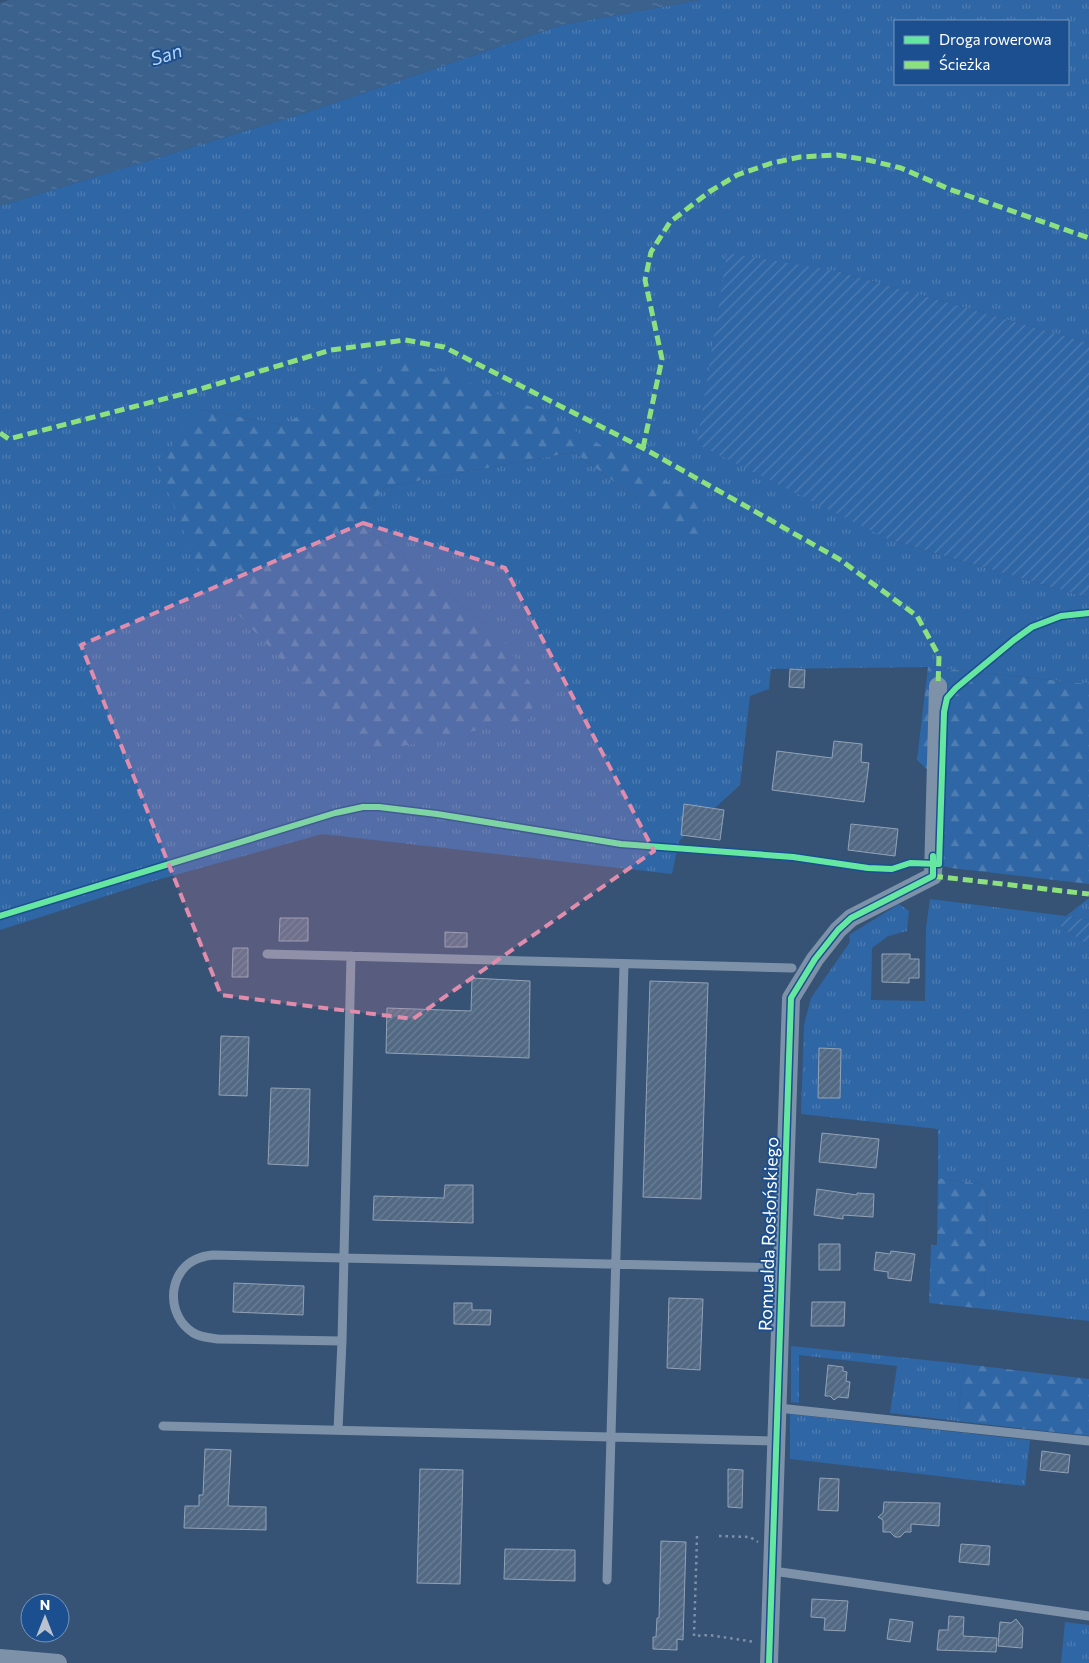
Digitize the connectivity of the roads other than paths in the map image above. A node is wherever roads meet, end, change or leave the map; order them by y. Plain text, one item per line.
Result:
1 (938, 686) dead end
2 (267, 954) dead end
3 (351, 956) junction
4 (624, 964) junction
5 (792, 968) dead end
6 (344, 1258) junction
7 (616, 1264) junction
8 (782, 1268) junction
9 (342, 1342) junction
10 (778, 1408) junction
11 (163, 1426) dead end
12 (338, 1430) junction
13 (611, 1438) junction
14 (776, 1441) junction
15 (1089, 1441) edge
16 (773, 1571) junction
17 (607, 1580) dead end
18 (1089, 1616) edge
19 (0, 1658) edge
20 (58, 1663) edge
21 (769, 1663) edge

1 - 8 street, Romualda Rosłońskiego
2 - 3 lane
3 - 4 lane
3 - 6 lane
4 - 5 lane
4 - 7 lane
6 - 7 lane
6 - 9 lane
6 - 9 lane
7 - 8 lane
7 - 13 lane
8 - 10 street, Romualda Rosłońskiego
9 - 12 lane
10 - 14 street, Romualda Rosłońskiego
10 - 15 lane
11 - 12 lane
12 - 13 lane
13 - 14 lane
13 - 17 lane
14 - 16 street, Romualda Rosłońskiego
16 - 18 lane
16 - 21 street, Romualda Rosłońskiego
19 - 20 street

